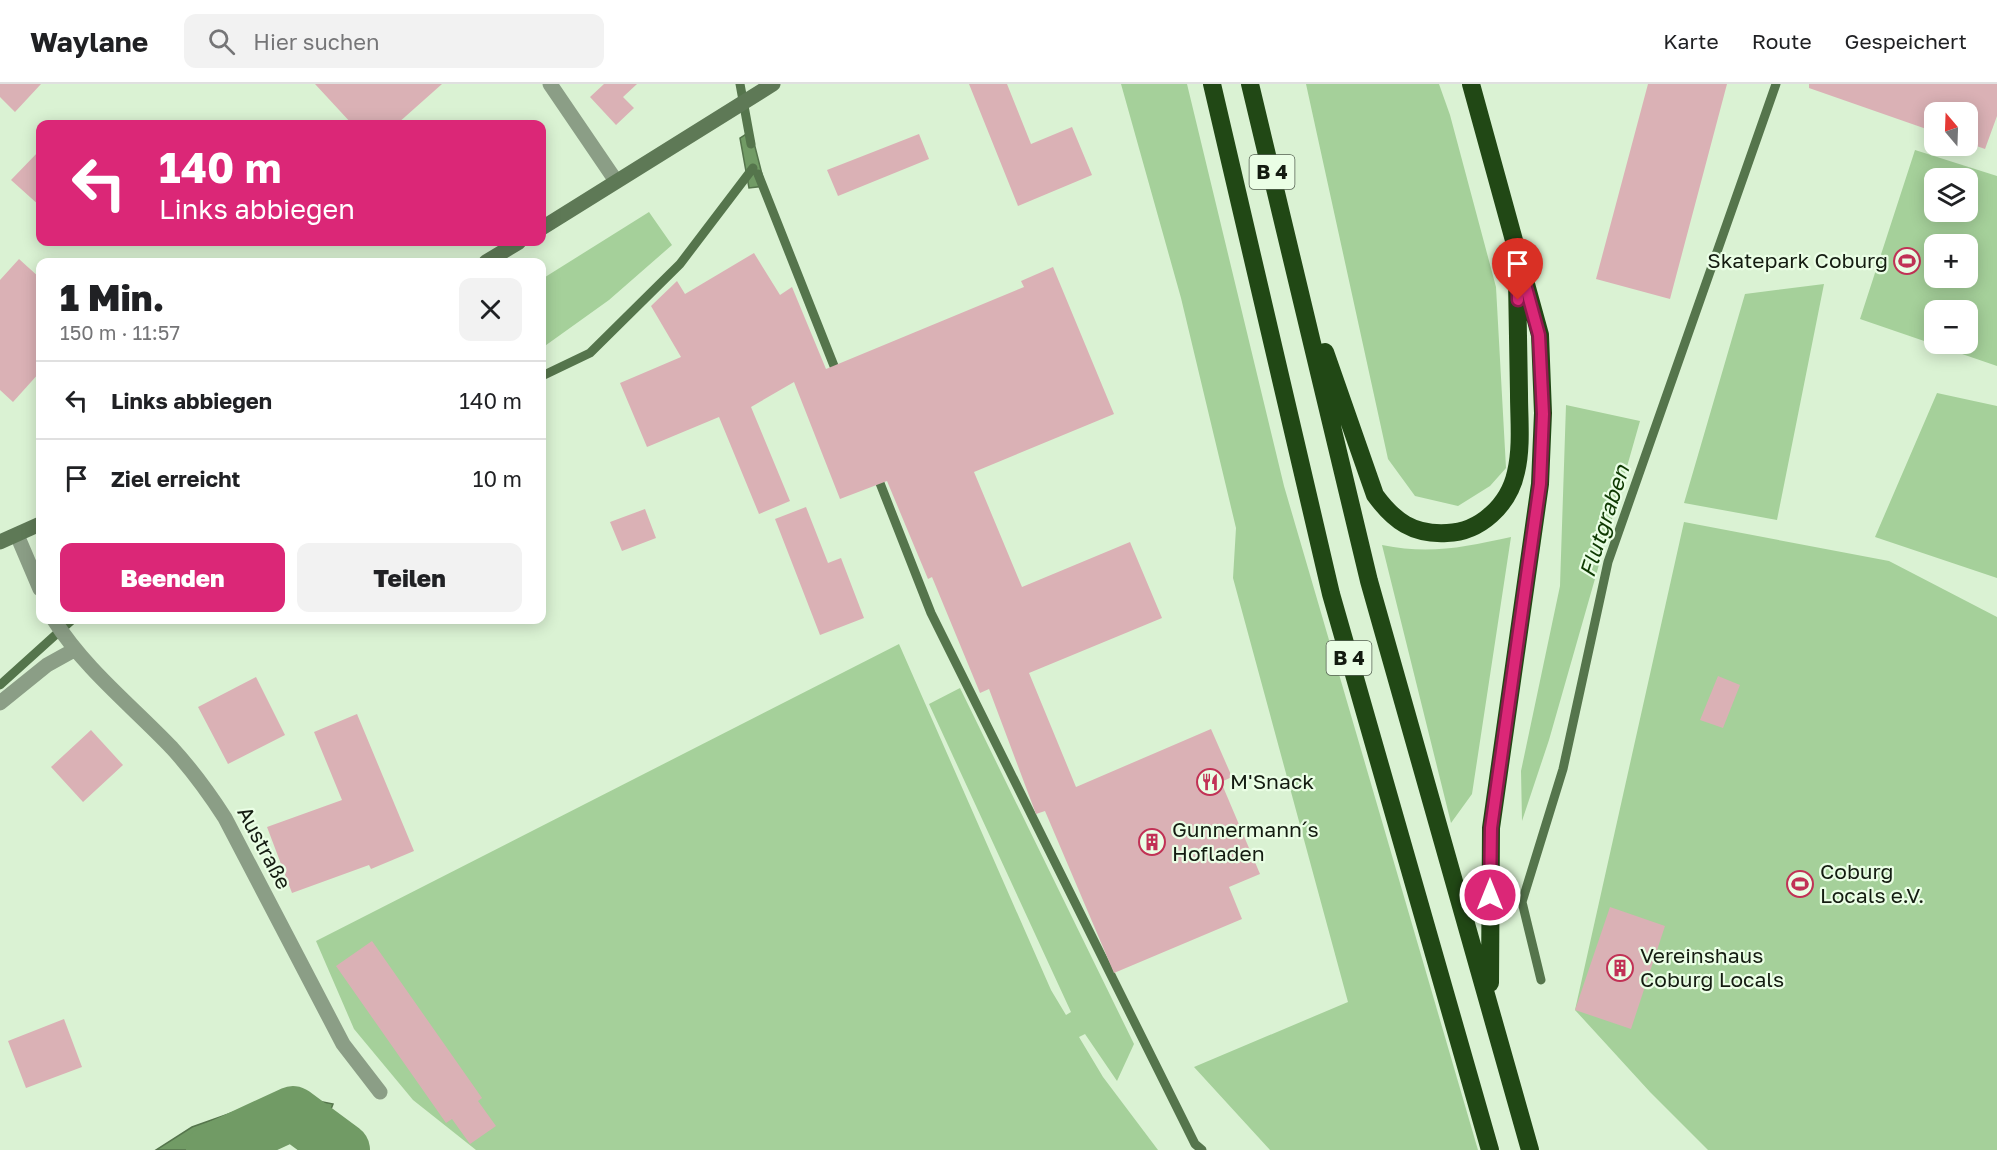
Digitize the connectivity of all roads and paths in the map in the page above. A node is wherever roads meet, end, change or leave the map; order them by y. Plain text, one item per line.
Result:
1 (550, 84) edge
2 (1212, 84) edge
3 (1251, 84) edge
4 (1471, 84) edge
5 (767, 88) edge
6 (616, 181) junction
7 (546, 225) edge
8 (512, 246) edge
9 (1517, 255) junction
10 (493, 258) edge
11 (1293, 260) junction
12 (36, 526) edge
13 (17, 535) junction
14 (0, 542) edge
15 (36, 580) edge
16 (57, 624) edge
17 (70, 645) junction
18 (0, 704) edge
19 (1489, 1006) junction
20 (380, 1092) dead end
21 (1490, 1150) edge
22 (1530, 1150) edge

1 - 6 street
2 - 21 highway, B 4
3 - 11 highway, B 4
4 - 9 highway
5 - 6 street
6 - 7 street
8 - 10 street
9 - 11 highway
9 - 19 highway
11 - 19 highway, B 4
12 - 13 street
13 - 14 street
13 - 15 street
16 - 17 street, Austraße
17 - 18 street
17 - 20 street, Austraße
19 - 22 highway, B 4

